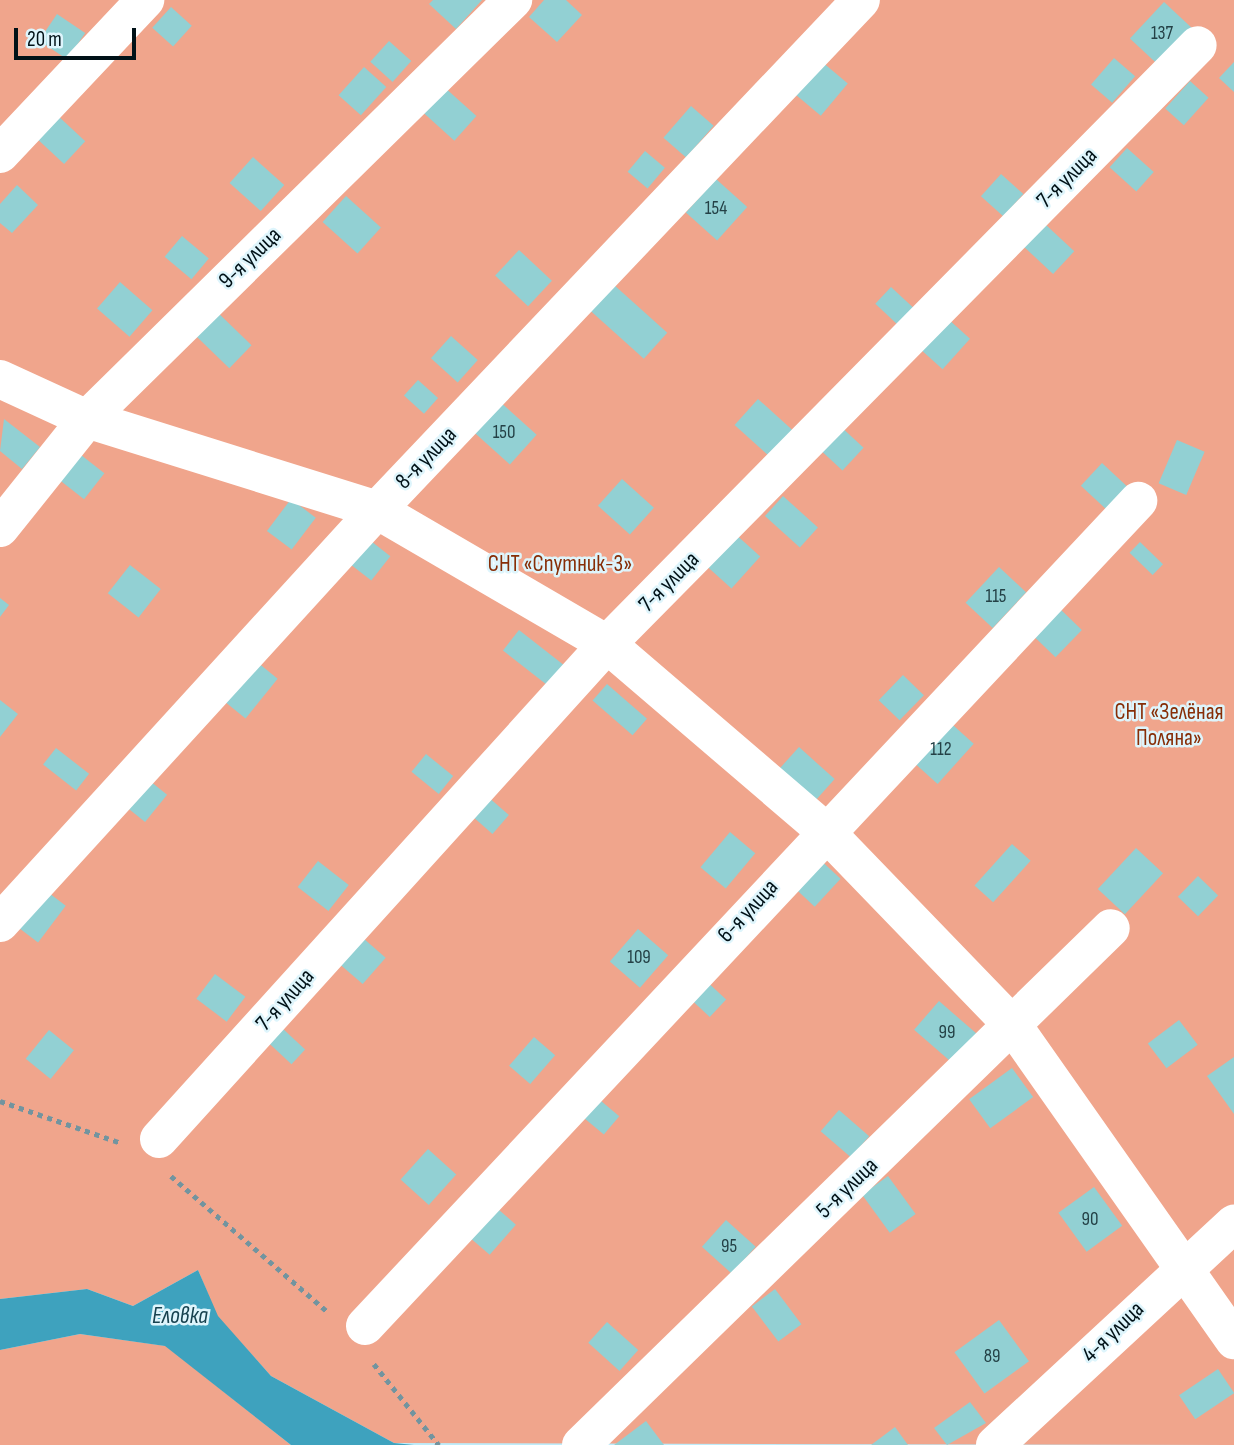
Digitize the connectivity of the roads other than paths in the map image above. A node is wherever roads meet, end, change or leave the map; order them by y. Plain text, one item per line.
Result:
1 (145, 0) edge
2 (513, 0) edge
3 (861, 0) edge
4 (1198, 44) dead end
5 (0, 153) edge
6 (0, 379) edge
7 (87, 419) junction
8 (1138, 501) dead end
9 (377, 510) junction
10 (0, 528) edge
11 (607, 645) junction
12 (824, 830) junction
13 (0, 923) edge
14 (1111, 928) dead end
15 (1014, 1027) junction
16 (150, 1151) road end
17 (1234, 1224) edge
18 (1182, 1266) junction
19 (357, 1335) road end
20 (1234, 1340) edge
21 (581, 1445) edge
22 (995, 1445) edge

1 - 5 street
2 - 7 street, 9-я улица
3 - 9 street, 8-я улица
4 - 11 street, 7-я улица
6 - 7 street
7 - 9 street
7 - 10 street, 9-я улица
8 - 12 street, 6-я улица
9 - 11 street
9 - 13 street, 8-я улица
11 - 12 street
11 - 16 street, 7-я улица
12 - 15 street
12 - 19 street, 6-я улица
14 - 15 street, 5-я улица
15 - 18 street
15 - 21 street, 5-я улица
17 - 18 street, 4-я улица
18 - 20 street
18 - 22 street, 4-я улица

